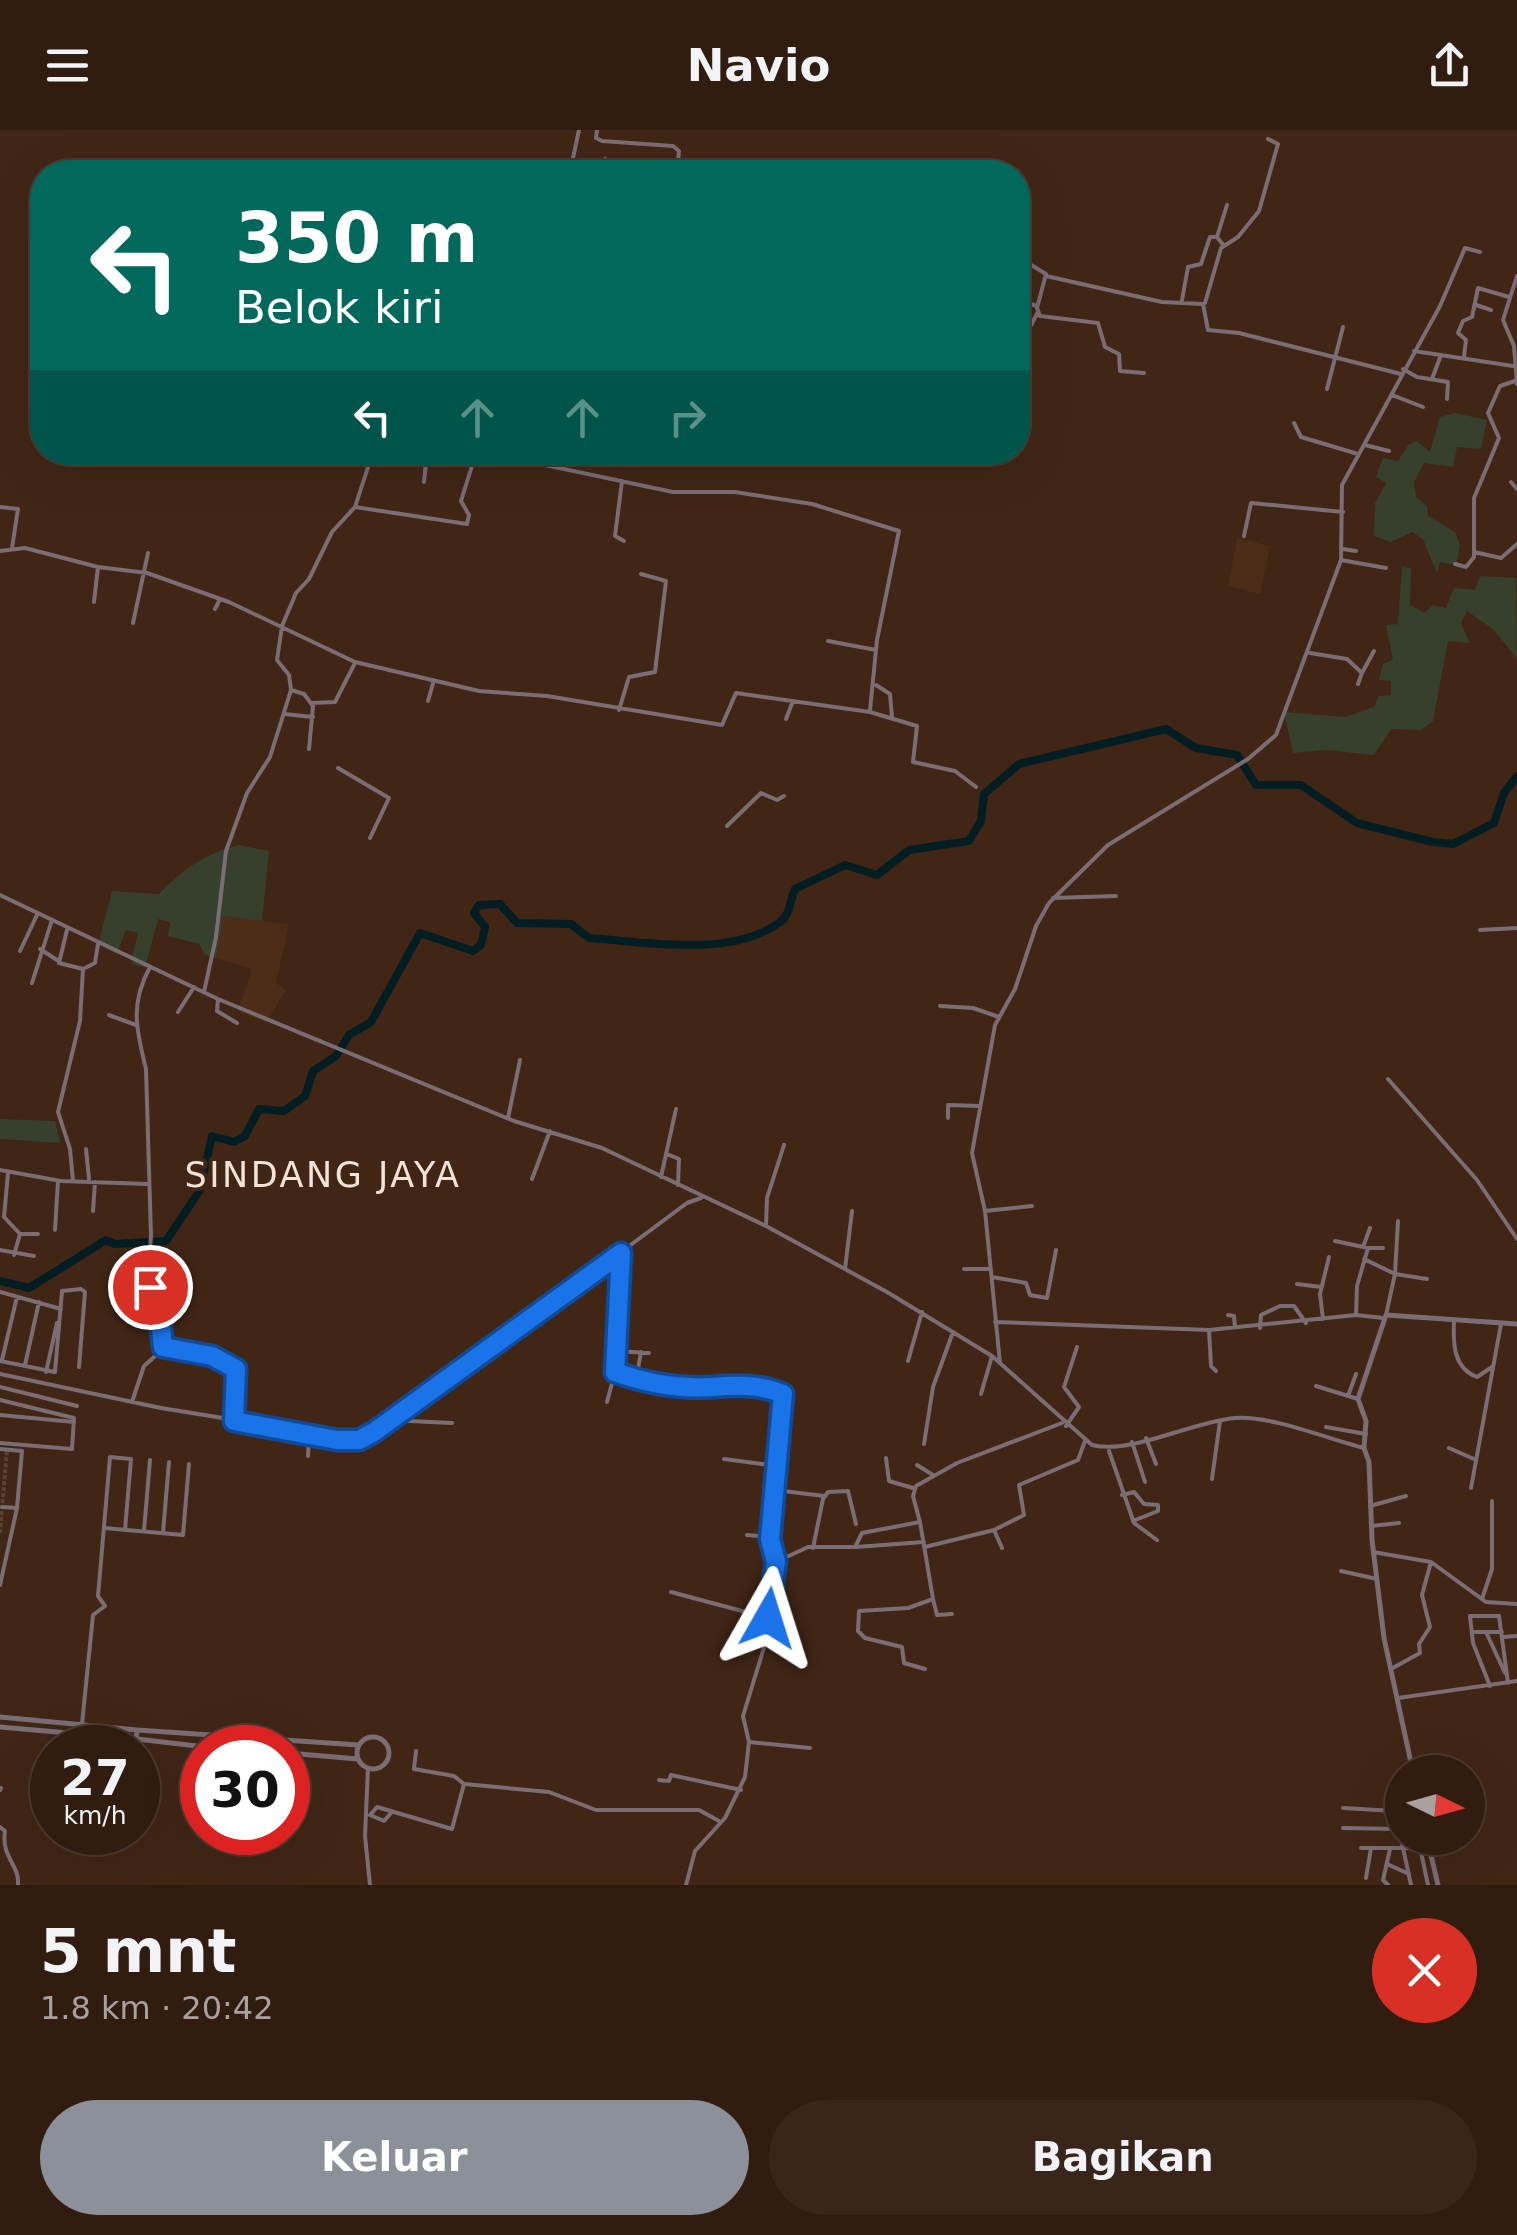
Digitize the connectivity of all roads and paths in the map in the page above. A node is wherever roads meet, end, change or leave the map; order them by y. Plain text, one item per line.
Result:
1 (578, 130) edge
2 (597, 130) edge
3 (1268, 138) dead end
4 (572, 160) edge
5 (678, 160) edge
6 (1227, 205) dead end
7 (1217, 237) junction
8 (1224, 246) junction
9 (1480, 252) dead end
10 (1030, 263) edge
11 (1046, 276) junction
12 (1517, 276) edge
13 (1509, 297) junction
14 (1182, 302) junction
15 (1030, 305) edge
16 (1204, 306) junction
17 (1476, 306) junction
18 (1038, 309) junction
19 (1492, 310) dead end
20 (1030, 327) edge
21 (1343, 328) dead end
22 (1414, 351) junction
23 (1442, 354) junction
24 (1336, 357) junction
25 (1464, 358) junction
26 (1514, 366) junction
27 (1402, 372) junction
28 (1144, 373) dead end
29 (1432, 379) junction
30 (1516, 382) edge
31 (1326, 389) dead end
32 (1392, 395) junction
33 (1447, 399) dead end
34 (1423, 407) dead end
35 (1294, 424) dead end
36 (1365, 445) junction
37 (1388, 451) dead end
38 (1359, 454) junction
39 (369, 465) edge
40 (426, 465) edge
41 (470, 465) edge
42 (548, 465) edge
43 (622, 481) junction
44 (424, 482) dead end
45 (1511, 482) dead end
46 (1517, 489) edge
47 (0, 507) edge
48 (356, 507) junction
49 (1343, 512) junction
50 (1244, 536) dead end
51 (624, 541) dead end
52 (1517, 545) edge
53 (12, 548) junction
54 (1343, 549) junction
55 (0, 551) edge
56 (1356, 551) dead end
57 (1474, 552) junction
58 (148, 553) dead end
59 (1342, 560) junction
60 (1455, 564) dead end
61 (98, 567) junction
62 (1386, 568) dead end
63 (142, 572) junction
64 (641, 574) dead end
65 (220, 599) junction
66 (94, 602) dead end
67 (215, 609) dead end
68 (134, 624) dead end
69 (282, 626) junction
70 (828, 640) dead end
71 (876, 650) junction
72 (1374, 651) dead end
73 (1308, 652) junction
74 (355, 662) junction
75 (1362, 674) junction
76 (434, 680) junction
77 (1358, 684) dead end
78 (876, 685) junction
79 (292, 690) junction
80 (428, 702) dead end
81 (793, 702) junction
82 (311, 704) junction
83 (619, 710) junction
84 (870, 712) junction
85 (284, 714) junction
86 (313, 717) junction
87 (892, 718) junction
88 (786, 719) dead end
89 (308, 749) dead end
90 (338, 768) dead end
91 (976, 787) dead end
92 (784, 796) dead end
93 (726, 826) dead end
94 (370, 838) dead end
95 (0, 895) edge
96 (1116, 896) dead end
97 (1053, 898) junction
98 (36, 914) junction
99 (51, 922) junction
100 (1517, 928) edge
101 (67, 930) junction
102 (1480, 930) dead end
103 (98, 944) junction
104 (40, 949) junction
105 (20, 951) dead end
106 (59, 962) junction
107 (150, 967) junction
108 (83, 969) junction
109 (32, 983) dead end
110 (194, 987) junction
111 (204, 992) junction
112 (218, 999) junction
113 (940, 1006) dead end
114 (178, 1012) dead end
115 (110, 1014) dead end
116 (999, 1017) junction
117 (237, 1023) dead end
118 (136, 1026) junction
119 (520, 1060) dead end
120 (1388, 1079) dead end
121 (980, 1106) junction
122 (676, 1109) dead end
123 (508, 1118) junction
124 (948, 1118) dead end
125 (550, 1131) junction
126 (784, 1145) dead end
127 (86, 1149) dead end
128 (666, 1154) junction
129 (0, 1170) edge
130 (8, 1173) junction
131 (661, 1176) junction
132 (532, 1179) dead end
133 (58, 1181) junction
134 (74, 1181) junction
135 (92, 1182) junction
136 (146, 1184) junction
137 (678, 1185) junction
138 (702, 1198) junction
139 (1032, 1206) dead end
140 (93, 1211) dead end
141 (852, 1211) dead end
142 (985, 1211) junction
143 (1398, 1222) dead end
144 (766, 1226) junction
145 (1370, 1228) dead end
146 (55, 1230) dead end
147 (20, 1234) junction
148 (38, 1234) dead end
149 (1517, 1239) edge
150 (1335, 1241) dead end
151 (1366, 1248) junction
152 (1383, 1248) dead end
153 (0, 1250) edge
154 (1056, 1250) dead end
155 (621, 1253) junction
156 (14, 1255) junction
157 (34, 1256) dead end
158 (1330, 1257) dead end
159 (1364, 1259) junction
160 (964, 1268) dead end
161 (845, 1269) junction
162 (990, 1269) junction
163 (1394, 1274) junction
164 (992, 1277) junction
165 (1427, 1279) dead end
166 (1297, 1284) dead end
167 (1321, 1288) junction
168 (0, 1292) edge
169 (17, 1296) junction
170 (39, 1302) junction
171 (61, 1306) junction
172 (922, 1312) junction
173 (1228, 1315) dead end
174 (1356, 1315) junction
175 (1385, 1317) junction
176 (1323, 1319) junction
177 (1454, 1320) junction
178 (995, 1322) junction
179 (1306, 1323) junction
180 (1501, 1324) junction
181 (1517, 1324) edge
182 (1235, 1328) junction
183 (1260, 1328) junction
184 (1209, 1330) junction
185 (952, 1332) junction
186 (163, 1347) junction
187 (1078, 1347) dead end
188 (616, 1351) junction
189 (641, 1352) junction
190 (649, 1353) dead end
191 (992, 1356) junction
192 (1, 1361) edge
193 (908, 1361) dead end
194 (1000, 1363) junction
195 (24, 1367) junction
196 (80, 1367) dead end
197 (1492, 1367) junction
198 (1216, 1371) dead end
199 (46, 1372) junction
200 (615, 1372) junction
201 (0, 1374) edge
202 (1356, 1374) dead end
203 (636, 1380) junction
204 (1316, 1386) dead end
205 (0, 1388) edge
206 (981, 1394) dead end
207 (1348, 1396) junction
208 (1358, 1399) junction
209 (0, 1400) edge
210 (132, 1402) junction
211 (607, 1402) dead end
212 (76, 1406) dead end
213 (400, 1413) junction
214 (0, 1416) edge
215 (234, 1421) junction
216 (1220, 1421) junction
217 (74, 1422) junction
218 (452, 1423) dead end
219 (1064, 1424) junction
220 (1326, 1426) dead end
221 (1366, 1434) junction
222 (309, 1436) junction
223 (1146, 1438) junction
224 (1084, 1442) junction
225 (1132, 1442) junction
226 (924, 1444) dead end
227 (0, 1446) edge
228 (1364, 1448) junction
229 (1450, 1448) dead end
230 (1109, 1451) junction
231 (308, 1456) dead end
232 (886, 1458) dead end
233 (1474, 1458) junction
234 (150, 1460) dead end
235 (724, 1460) dead end
236 (170, 1462) dead end
237 (189, 1464) dead end
238 (1156, 1464) dead end
239 (916, 1465) dead end
240 (777, 1466) junction
241 (934, 1477) junction
242 (1212, 1479) dead end
243 (1145, 1482) dead end
244 (914, 1488) junction
245 (1471, 1488) dead end
246 (775, 1490) junction
247 (1122, 1495) junction
248 (824, 1496) junction
249 (1406, 1496) dead end
250 (1492, 1502) dead end
251 (1370, 1506) junction
252 (2, 1507) dead end
253 (17, 1508) junction
254 (1132, 1521) junction
255 (920, 1522) junction
256 (1400, 1523) dead end
257 (856, 1524) dead end
258 (1371, 1526) junction
259 (104, 1528) junction
260 (125, 1530) junction
261 (994, 1530) junction
262 (144, 1531) junction
263 (163, 1533) junction
264 (746, 1534) dead end
265 (770, 1538) junction
266 (1156, 1540) dead end
267 (925, 1545) junction
268 (855, 1547) junction
269 (813, 1548) junction
270 (1002, 1548) dead end
271 (1374, 1552) junction
272 (776, 1562) junction
273 (1431, 1562) junction
274 (1342, 1571) dead end
275 (1377, 1578) junction
276 (0, 1584) edge
277 (671, 1592) dead end
278 (1482, 1598) junction
279 (933, 1599) junction
280 (1517, 1604) edge
281 (1517, 1613) edge
282 (952, 1614) dead end
283 (768, 1618) junction
284 (1471, 1632) junction
285 (1486, 1632) junction
286 (1502, 1634) junction
287 (1517, 1636) edge
288 (925, 1669) dead end
289 (1390, 1669) junction
290 (1507, 1675) junction
291 (1517, 1681) edge
292 (1508, 1683) junction
293 (1490, 1686) junction
294 (1395, 1699) junction
295 (0, 1717) edge
296 (82, 1724) junction
297 (91, 1725) edge
298 (0, 1727) edge
299 (30, 1730) edge
300 (160, 1732) edge
301 (749, 1742) junction
302 (359, 1745) junction
303 (810, 1748) dead end
304 (416, 1750) dead end
305 (310, 1755) edge
306 (1410, 1755) edge
307 (358, 1759) junction
308 (368, 1768) junction
309 (658, 1780) dead end
310 (464, 1784) junction
311 (740, 1790) junction
312 (1342, 1808) dead end
313 (1385, 1810) edge
314 (392, 1813) dead end
315 (720, 1822) junction
316 (0, 1827) edge
317 (1343, 1828) dead end
318 (1385, 1829) edge
319 (1361, 1848) dead end
320 (1372, 1848) junction
321 (1385, 1849) edge
322 (1389, 1855) edge
323 (1404, 1855) edge
324 (1425, 1855) edge
325 (1426, 1855) edge
326 (1387, 1864) junction
327 (1409, 1874) junction
328 (1366, 1878) dead end
329 (18, 1885) edge
330 (370, 1885) edge
331 (686, 1885) edge
332 (1388, 1885) edge
333 (1411, 1885) edge
334 (1428, 1885) edge
335 (1438, 1885) edge

1 - 4 street
2 - 5 street
3 - 8 street
6 - 7 street
7 - 8 street
7 - 14 street
8 - 16 street
9 - 22 street
10 - 11 street
11 - 14 street
11 - 18 street
12 - 13 street
13 - 17 street
13 - 26 street
14 - 16 street
15 - 18 street
16 - 24 street
17 - 19 street
17 - 25 street
18 - 20 street
18 - 28 street
21 - 24 street
22 - 23 street
22 - 27 street
23 - 25 street
23 - 29 street
24 - 27 street
24 - 31 street
25 - 26 street
26 - 30 street
27 - 29 street
27 - 32 street
29 - 33 street
30 - 57 street
32 - 34 street
32 - 36 street
35 - 38 street
36 - 37 street
36 - 38 street
38 - 49 street
39 - 48 street
40 - 44 street
41 - 48 street
42 - 43 street
43 - 51 street
43 - 71 street
45 - 46 street
47 - 53 street
48 - 69 street
49 - 50 street
49 - 54 street
52 - 57 street
53 - 55 street
53 - 61 street
54 - 56 street
54 - 59 street
57 - 60 street
58 - 63 street
59 - 62 street
59 - 73 street
61 - 63 street
61 - 66 street
63 - 65 street
63 - 68 street
64 - 83 street
65 - 67 street
65 - 69 street
69 - 74 street
69 - 79 street
70 - 71 street
71 - 78 street
72 - 75 street
73 - 75 street
73 - 97 street
74 - 76 street
74 - 82 street
75 - 77 street
76 - 80 street
76 - 83 street
78 - 84 street
78 - 87 street
79 - 82 street
79 - 85 street
81 - 83 street
81 - 84 street
81 - 88 street
82 - 86 street
84 - 87 street
85 - 86 street
85 - 111 street
86 - 89 street
87 - 91 street
90 - 94 street
92 - 93 street
95 - 98 street
96 - 97 street
97 - 116 street
98 - 99 street
98 - 105 street
99 - 101 street
99 - 104 street
100 - 102 street
101 - 103 street
101 - 106 street
103 - 107 street
103 - 108 street
104 - 106 street
104 - 109 street
106 - 108 street
107 - 110 street
107 - 118 street
108 - 134 street
110 - 111 street
110 - 114 street
111 - 112 street
112 - 117 street
112 - 123 street
113 - 116 street
115 - 118 street
116 - 121 street
118 - 136 street
119 - 123 street
120 - 149 street
121 - 124 street
121 - 142 street
122 - 128 street
123 - 125 street
125 - 131 street
125 - 132 street
126 - 144 street
127 - 135 street
128 - 131 street
128 - 137 street
129 - 130 street
130 - 133 street
130 - 147 street
131 - 137 street
133 - 134 street
133 - 146 street
134 - 135 street
135 - 136 street
135 - 140 street
136 - 186 street
137 - 138 street
138 - 144 street
138 - 155 street
139 - 142 street
141 - 161 street
142 - 162 street
143 - 163 street
144 - 161 street
145 - 151 street
147 - 148 street
147 - 156 street
150 - 151 street
151 - 152 street
151 - 159 street
153 - 156 street
154 - 164 street
155 - 188 street
155 - 213 street
156 - 157 street
158 - 167 street
159 - 163 street
159 - 174 street
160 - 162 street
161 - 172 street
162 - 164 street
163 - 165 street
163 - 175 street
164 - 178 street
166 - 167 street
167 - 176 street
168 - 169 street
169 - 170 street
169 - 192 street
170 - 171 street
170 - 195 street
171 - 196 street
171 - 199 street
171 - 199 street
172 - 185 street
172 - 193 street
173 - 182 street
174 - 175 street
174 - 176 street
175 - 177 street
175 - 208 street
176 - 179 street
177 - 180 street
177 - 197 street
178 - 184 street
178 - 194 street
179 - 183 street
179 - 183 street
180 - 181 street
180 - 197 street
182 - 183 street
182 - 184 street
184 - 198 street
185 - 191 street
185 - 226 street
186 - 210 street
186 - 215 street
187 - 219 street
188 - 189 street
188 - 200 street
189 - 190 street
189 - 203 street
191 - 194 street
191 - 206 street
192 - 195 street
194 - 219 street
195 - 199 street
197 - 233 street
200 - 203 street
200 - 211 street
201 - 210 street
202 - 207 street
203 - 240 street
204 - 207 street
205 - 212 street
207 - 208 street
208 - 221 street
209 - 217 street
210 - 215 street
213 - 218 street
213 - 222 street
214 - 217 street
215 - 222 street
216 - 223 street
216 - 228 street
216 - 242 street
217 - 227 street
219 - 224 street
219 - 241 street
220 - 221 street
221 - 228 street
222 - 231 street
223 - 225 street
223 - 238 street
224 - 230 street
224 - 261 street
225 - 230 street
225 - 243 street
227 - 253 street
228 - 251 street
229 - 233 street
230 - 247 street
232 - 244 street
233 - 245 street
234 - 262 street
235 - 240 street
236 - 263 street
237 - 263 street
239 - 241 street
240 - 246 street
241 - 244 street
244 - 255 street
246 - 248 street
246 - 265 street
247 - 254 street
247 - 254 street
248 - 257 street
248 - 269 street
249 - 251 street
250 - 278 street
251 - 258 street
252 - 253 street
253 - 276 street
254 - 266 street
255 - 267 street
255 - 268 street
256 - 258 street
258 - 271 street
259 - 260 street
259 - 260 street
259 - 296 street
260 - 262 street
261 - 267 street
261 - 270 street
262 - 263 street
264 - 265 street
265 - 272 street
267 - 268 street
267 - 279 street
268 - 269 street
269 - 272 street
271 - 273 street
271 - 275 street
272 - 283 street
273 - 278 street
273 - 289 street
274 - 275 street
275 - 289 street
277 - 283 street
278 - 280 street
279 - 282 street
279 - 288 street
280 - 281 street
283 - 301 street
284 - 285 street
284 - 286 street
284 - 293 street
285 - 286 street
285 - 290 street
286 - 287 street
286 - 290 street
289 - 294 street
290 - 292 street
291 - 292 street
292 - 293 street
293 - 294 street
294 - 306 street
295 - 296 street
296 - 297 street
298 - 299 street
300 - 302 street
301 - 303 street
301 - 311 street
302 - 307 street
302 - 308 street
304 - 310 street
305 - 307 street
307 - 308 street
308 - 330 street
309 - 311 street
310 - 314 street
310 - 315 street
311 - 315 street
312 - 313 street
315 - 331 street
316 - 329 street
317 - 318 street
319 - 320 street
320 - 321 street
320 - 328 street
322 - 326 street
323 - 327 street
324 - 334 street
325 - 335 street
326 - 327 street
326 - 332 street
327 - 333 street

